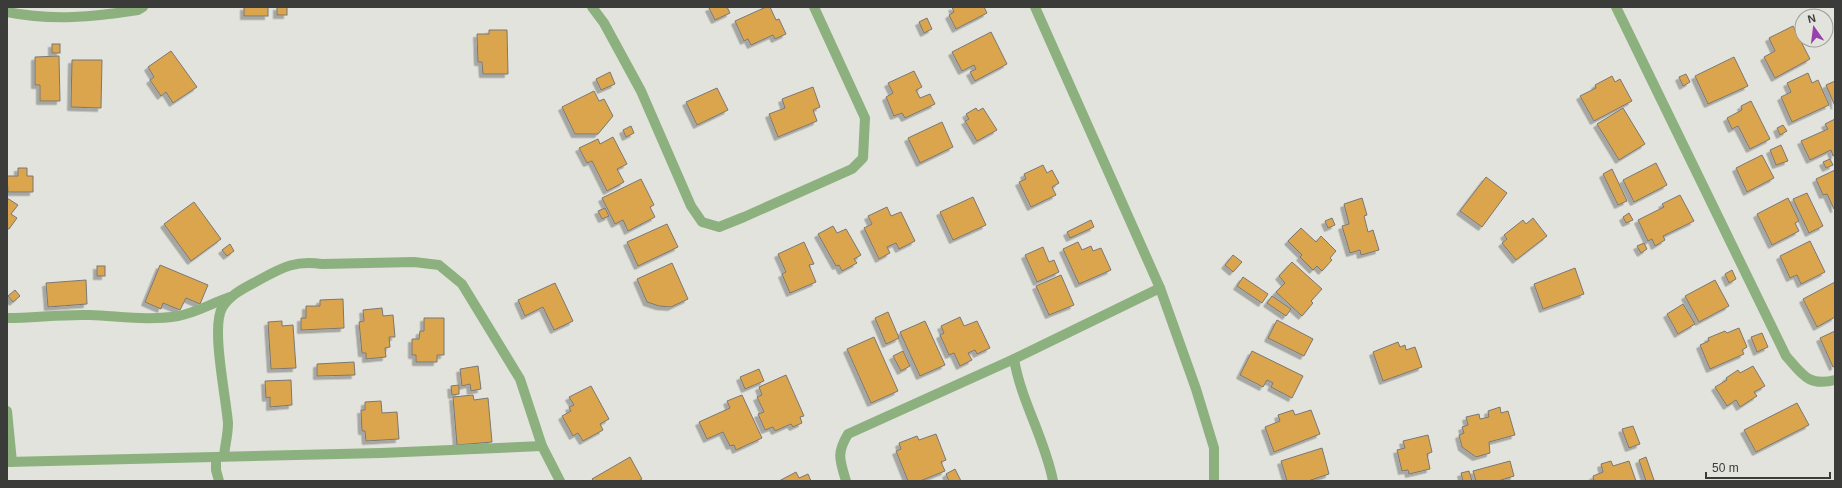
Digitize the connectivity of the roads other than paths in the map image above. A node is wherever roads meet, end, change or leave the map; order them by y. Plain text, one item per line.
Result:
1 (143, 7) edge
2 (592, 7) edge
3 (814, 7) edge
4 (1035, 7) edge
5 (1616, 7) edge
6 (7, 12) edge
7 (1160, 288) junction
8 (230, 297) junction
9 (7, 318) edge
10 (1014, 358) junction
11 (1835, 380) edge
12 (7, 411) edge
13 (542, 446) junction
14 (220, 457) junction
15 (9, 462) edge
16 (219, 481) edge
17 (560, 481) edge
18 (846, 481) edge
19 (1053, 481) edge
20 (1214, 481) edge

1 - 6 street
2 - 3 street
4 - 7 street
5 - 11 street
7 - 10 street
7 - 20 street
8 - 9 street
8 - 13 street
8 - 14 street
10 - 18 street
10 - 19 street
12 - 15 street
13 - 14 street
13 - 17 street
14 - 15 street
14 - 16 street

